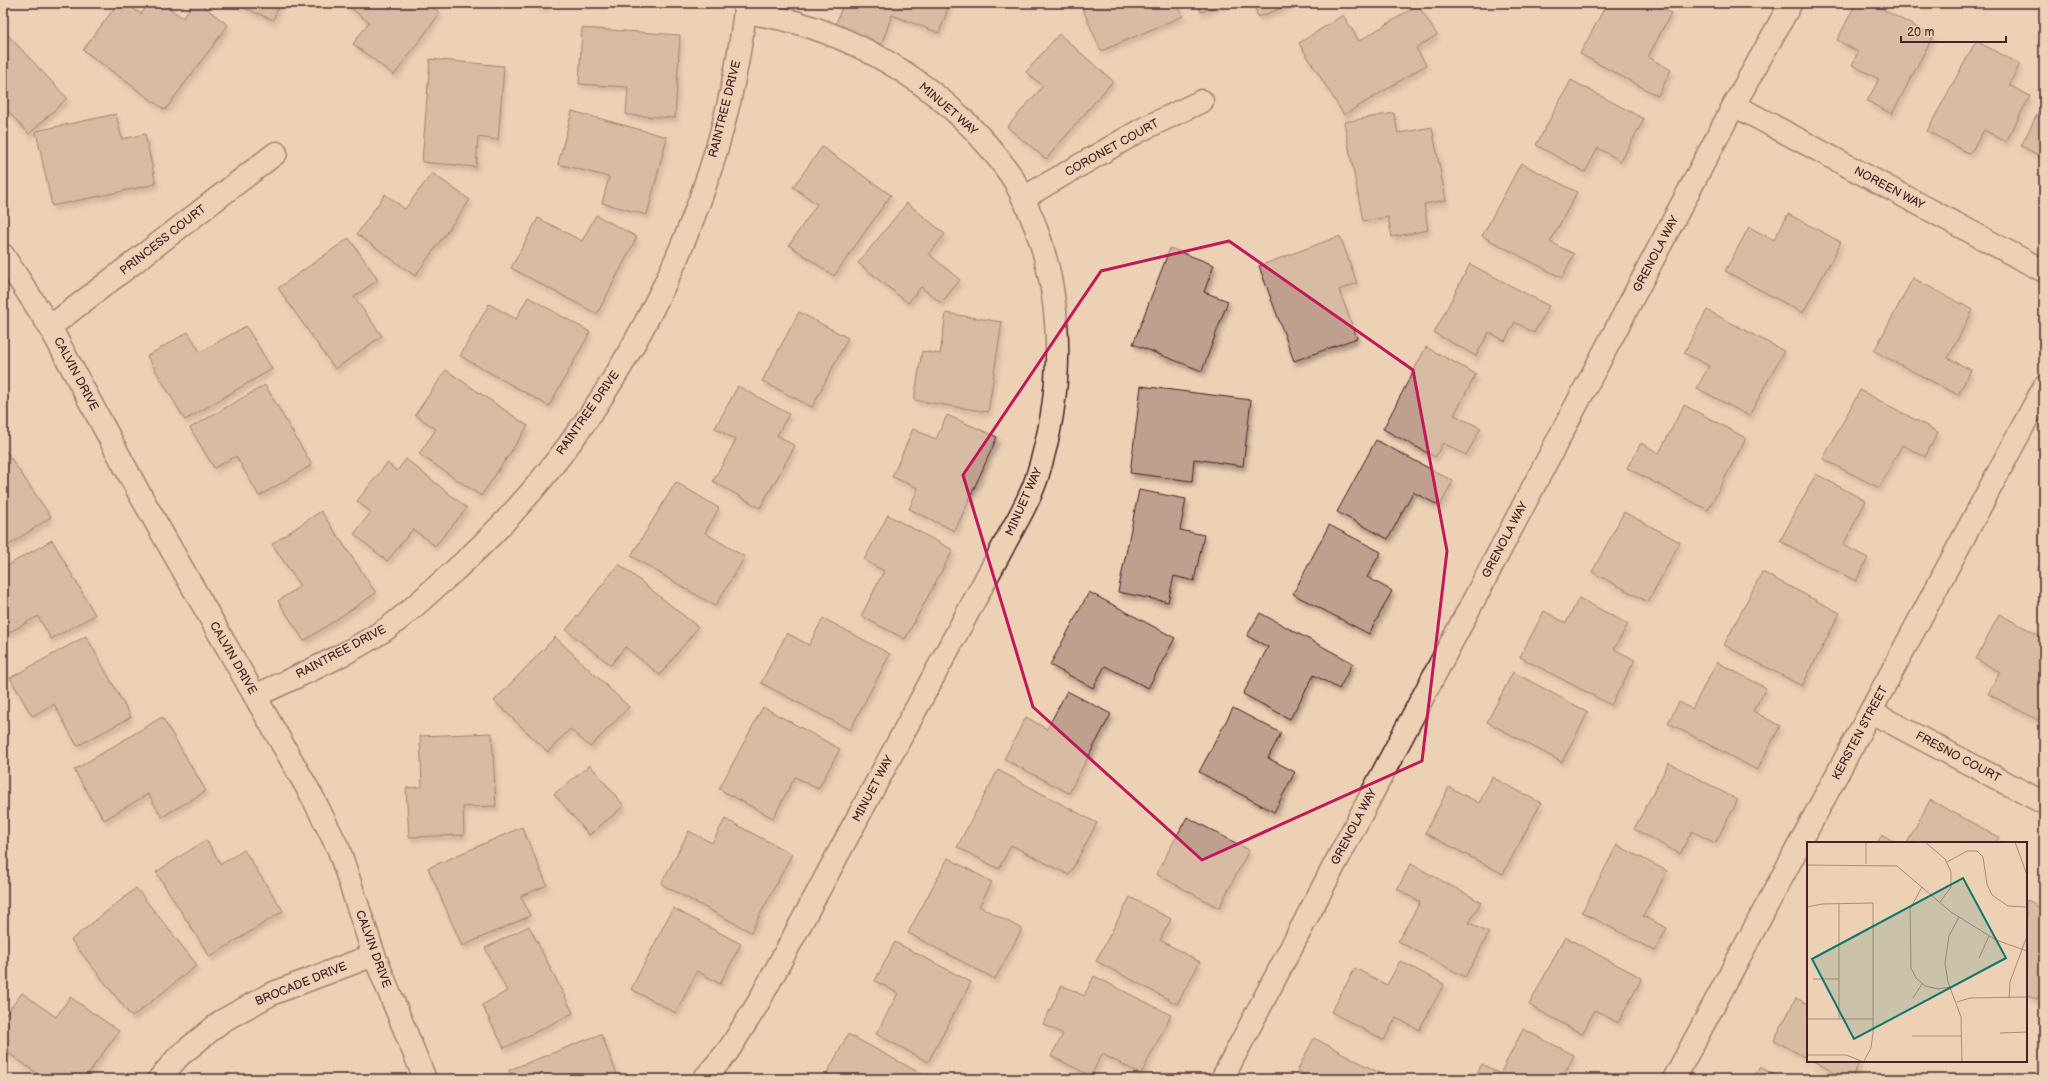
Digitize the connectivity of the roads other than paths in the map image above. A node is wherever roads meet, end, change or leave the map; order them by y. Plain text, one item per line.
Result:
1 (1791, 3) edge
2 (746, 7) edge
3 (1202, 101) dead end
4 (1734, 106) junction
5 (276, 153) dead end
6 (1023, 198) junction
7 (3, 255) edge
8 (2044, 270) edge
9 (50, 327) junction
10 (2044, 387) edge
11 (255, 696) junction
12 (1871, 712) junction
13 (2044, 803) edge
14 (374, 955) junction
15 (159, 1079) edge
16 (425, 1079) edge
17 (704, 1079) edge
18 (1222, 1079) edge
19 (1674, 1079) edge

1 - 4 street, GRENOLA WAY
2 - 6 street, MINUET WAY
2 - 11 street, RAINTREE DRIVE
3 - 6 street, CORONET COURT
4 - 8 street, NOREEN WAY
4 - 18 street, GRENOLA WAY
5 - 9 street, PRINCESS COURT
6 - 17 street, MINUET WAY
7 - 9 street, CALVIN DRIVE
9 - 11 street, CALVIN DRIVE
10 - 12 street, KERSTEN STREET
11 - 14 street, CALVIN DRIVE
12 - 13 street, FRESNO COURT
12 - 19 street, KERSTEN STREET
14 - 15 street, BROCADE DRIVE
14 - 16 street, CALVIN DRIVE

